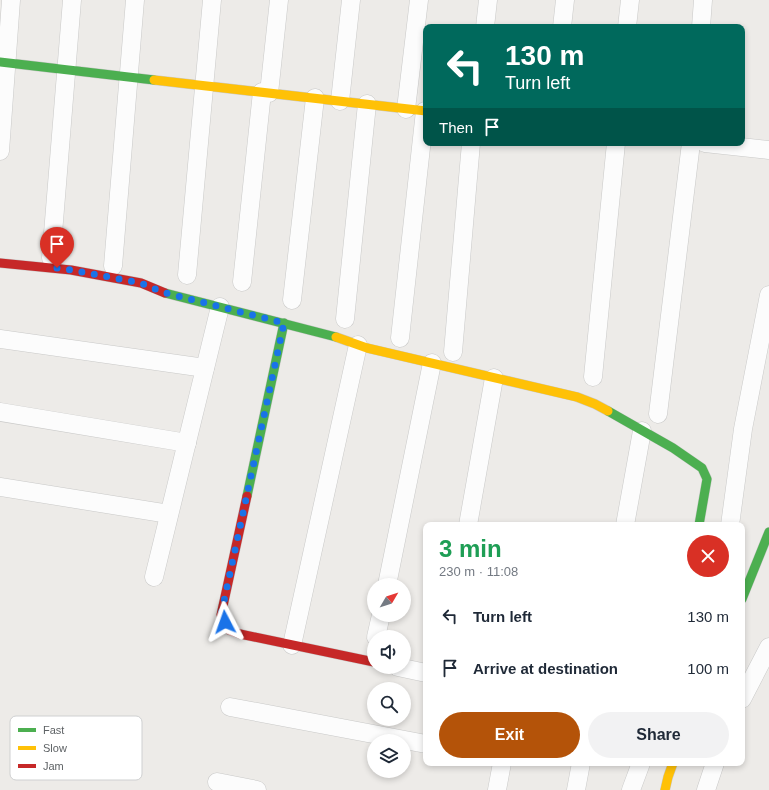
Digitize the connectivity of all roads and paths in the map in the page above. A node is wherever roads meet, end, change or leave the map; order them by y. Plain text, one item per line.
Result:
1 (11, 0) edge
2 (72, 0) edge
3 (135, 0) edge
4 (212, 0) edge
5 (279, 0) edge
6 (351, 0) edge
7 (419, 0) edge
8 (488, 0) edge
9 (564, 0) edge
10 (630, 0) edge
11 (703, 0) edge
12 (485, 24) edge
13 (562, 24) edge
14 (627, 24) edge
15 (701, 24) edge
16 (3, 63) edge
17 (66, 70) junction
18 (128, 77) junction
19 (204, 86) junction
20 (266, 93) junction
21 (315, 98) junction
22 (340, 101) junction
23 (367, 104) junction
24 (406, 109) junction
25 (423, 111) edge
26 (423, 137) edge
27 (471, 146) edge
28 (616, 146) edge
29 (691, 146) edge
30 (732, 146) edge
31 (769, 150) edge
32 (0, 151) edge
33 (52, 258) dead end
34 (0, 263) edge
35 (113, 266) dead end
36 (187, 275) dead end
37 (242, 282) dead end
38 (769, 295) edge
39 (292, 300) dead end
40 (220, 306) junction
41 (345, 319) dead end
42 (284, 323) junction
43 (400, 338) dead end
44 (0, 339) edge
45 (358, 345) junction
46 (453, 352) dead end
47 (432, 363) junction
48 (205, 368) junction
49 (593, 377) dead end
50 (494, 378) junction
51 (0, 412) edge
52 (658, 414) dead end
53 (642, 431) junction
54 (187, 443) junction
55 (0, 487) edge
56 (169, 514) junction
57 (469, 522) edge
58 (626, 522) edge
59 (700, 522) edge
60 (730, 522) edge
61 (769, 532) edge
62 (154, 577) dead end
63 (388, 578) edge
64 (745, 592) edge
65 (292, 645) junction
66 (769, 647) edge
67 (367, 656) edge
68 (411, 670) edge
69 (423, 672) edge
70 (745, 693) edge
71 (230, 707) dead end
72 (423, 743) edge
73 (501, 766) edge
74 (580, 766) edge
75 (640, 766) edge
76 (672, 766) edge
77 (714, 766) edge
78 (217, 782) dead end
79 (257, 790) edge
80 (497, 790) edge
81 (576, 790) edge
82 (631, 790) edge
83 (664, 790) edge
84 (706, 790) edge

1 - 16 street
2 - 17 street
3 - 18 street
4 - 19 street
5 - 20 street
6 - 22 street
7 - 24 street
8 - 12 street
9 - 13 street
10 - 14 street
11 - 15 street
16 - 17 street
16 - 32 street
17 - 18 street
17 - 33 street
18 - 19 street
18 - 35 street
19 - 20 street
19 - 36 street
20 - 21 street
20 - 37 street
21 - 22 street
21 - 39 street
22 - 23 street
23 - 24 street
23 - 41 street
24 - 25 street
26 - 43 street
27 - 46 street
28 - 49 street
29 - 52 street
30 - 31 street
34 - 40 street
38 - 60 street
40 - 42 street
40 - 48 street
42 - 45 street
42 - 65 street
44 - 48 street
45 - 47 street
45 - 65 street
47 - 50 street
47 - 63 street
48 - 54 street
50 - 53 street
50 - 57 street
51 - 54 street
53 - 58 street
53 - 59 street
54 - 56 street
55 - 56 street
56 - 62 street
61 - 64 street
65 - 67 street
66 - 70 street
68 - 69 street
71 - 72 street
73 - 80 street
74 - 81 street
75 - 82 street
76 - 83 street
77 - 84 street
78 - 79 street

